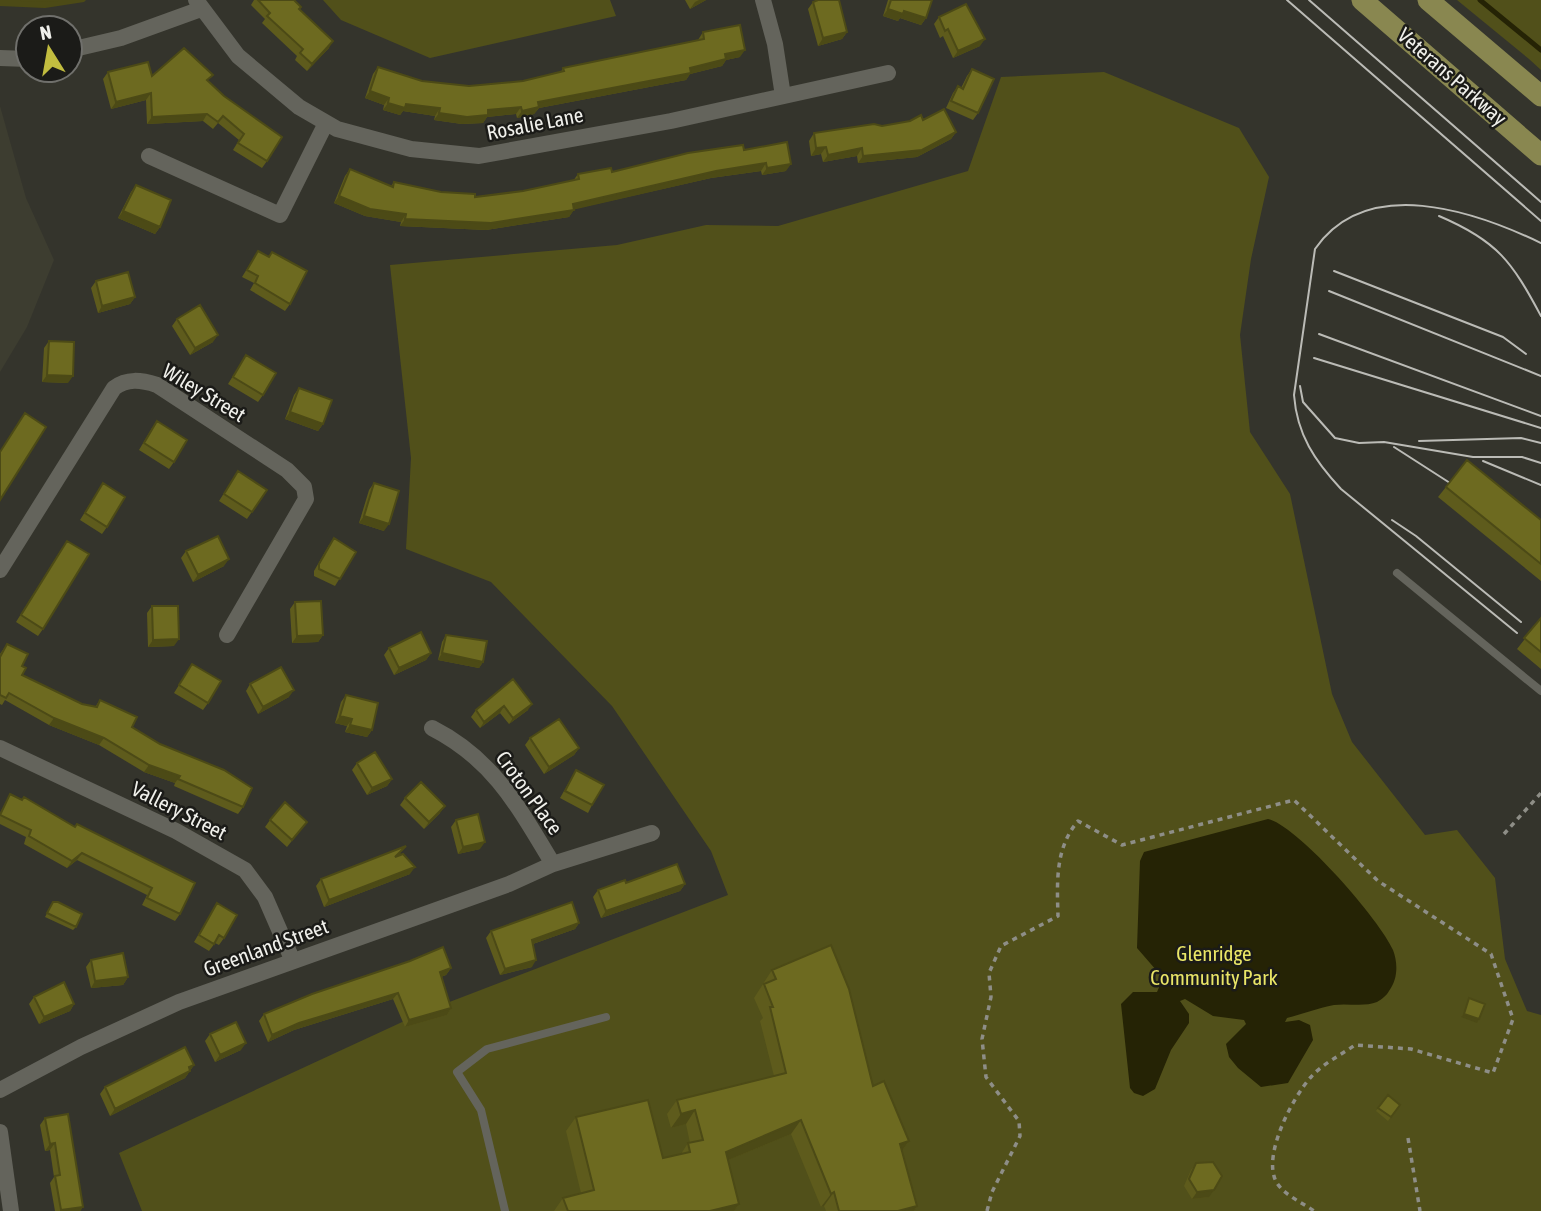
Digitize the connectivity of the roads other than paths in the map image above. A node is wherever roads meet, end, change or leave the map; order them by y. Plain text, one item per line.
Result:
1 (763, 0) edge
2 (1362, 0) edge
3 (1428, 0) edge
4 (199, 5) edge
5 (84, 47) edge
6 (888, 73) dead end
7 (783, 96) junction
8 (1541, 96) edge
9 (326, 123) junction
10 (1541, 155) edge
11 (149, 156) dead end
12 (0, 570) edge
13 (1397, 573) dead end
14 (227, 635) dead end
15 (1541, 691) edge
16 (432, 727) dead end
17 (0, 748) edge
18 (652, 833) dead end
19 (553, 864) junction
20 (292, 960) junction
21 (606, 1017) dead end
22 (0, 1090) edge
23 (0, 1132) edge
24 (11, 1211) edge
25 (505, 1211) edge

1 - 7 street
2 - 10 main road, Veterans Parkway
3 - 8 main road, Veterans Parkway
4 - 5 street
4 - 9 street, Rosalie Lane
6 - 7 street, Rosalie Lane
7 - 9 street, Rosalie Lane
9 - 11 street
12 - 14 street, Wiley Street
13 - 15 lane
16 - 19 street, Croton Place
17 - 20 street, Vallery Street
18 - 19 street, Greenland Street
19 - 20 street, Greenland Street
20 - 22 street, Greenland Street
21 - 25 lane
23 - 24 street

